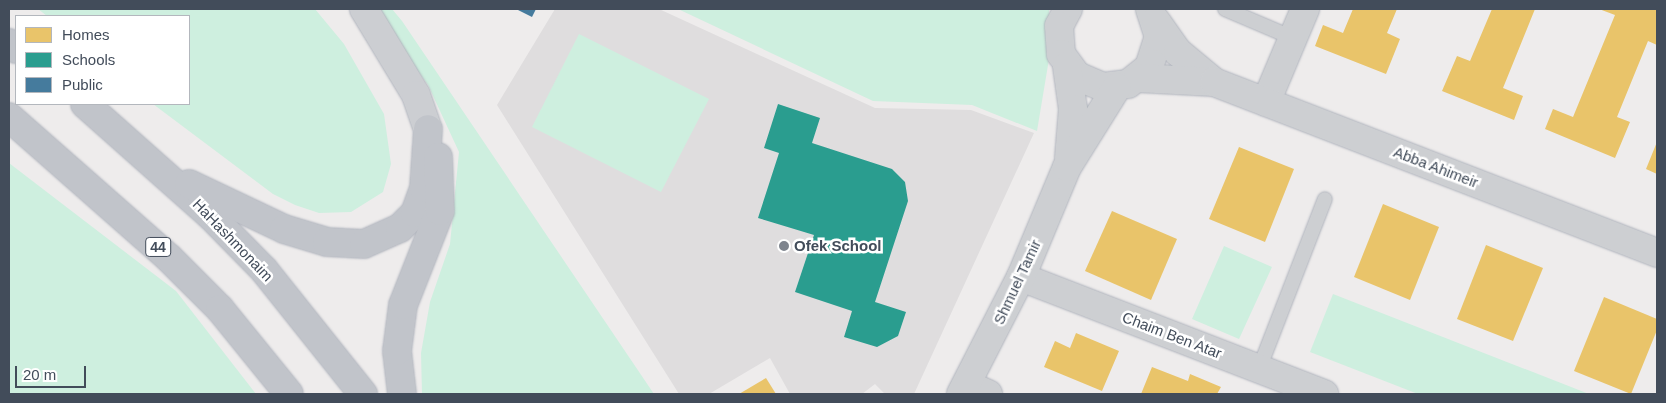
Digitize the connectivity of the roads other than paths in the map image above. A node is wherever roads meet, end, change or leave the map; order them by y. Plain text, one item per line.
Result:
1 (364, 9) edge
2 (1225, 9) edge
3 (1306, 9) edge
4 (1066, 10) edge
5 (1153, 15) edge
6 (1293, 38) junction
7 (1067, 66) junction
8 (1128, 82) junction
9 (1214, 82) junction
10 (1266, 102) junction
11 (86, 105) edge
12 (9, 117) edge
13 (428, 130) junction
14 (1067, 167) junction
15 (160, 169) junction
16 (1325, 199) dead end
17 (1657, 253) edge
18 (1021, 277) junction
19 (1259, 369) junction
20 (972, 391) edge
21 (289, 394) edge
22 (363, 394) edge
23 (402, 394) edge
24 (1324, 394) edge

1 - 13 main road
2 - 6 lane
3 - 6 street
4 - 7 street, Shmuel Tamir
5 - 8 street, Shmuel Tamir
5 - 9 street, Abba Ahimeir
6 - 10 street
7 - 8 street, Abba Ahimeir
7 - 14 street, Shmuel Tamir
8 - 9 street, Abba Ahimeir
8 - 14 street, Shmuel Tamir
9 - 10 street, Abba Ahimeir
10 - 17 street, Abba Ahimeir
11 - 15 highway, HaHashmonaim
12 - 21 highway, 44
13 - 15 highway
13 - 23 highway
14 - 18 street, Shmuel Tamir
15 - 22 highway, HaHashmonaim
16 - 19 lane
18 - 19 street, Chaim Ben Atar
18 - 20 street, Shmuel Tamir
19 - 24 street, Chaim Ben Atar

